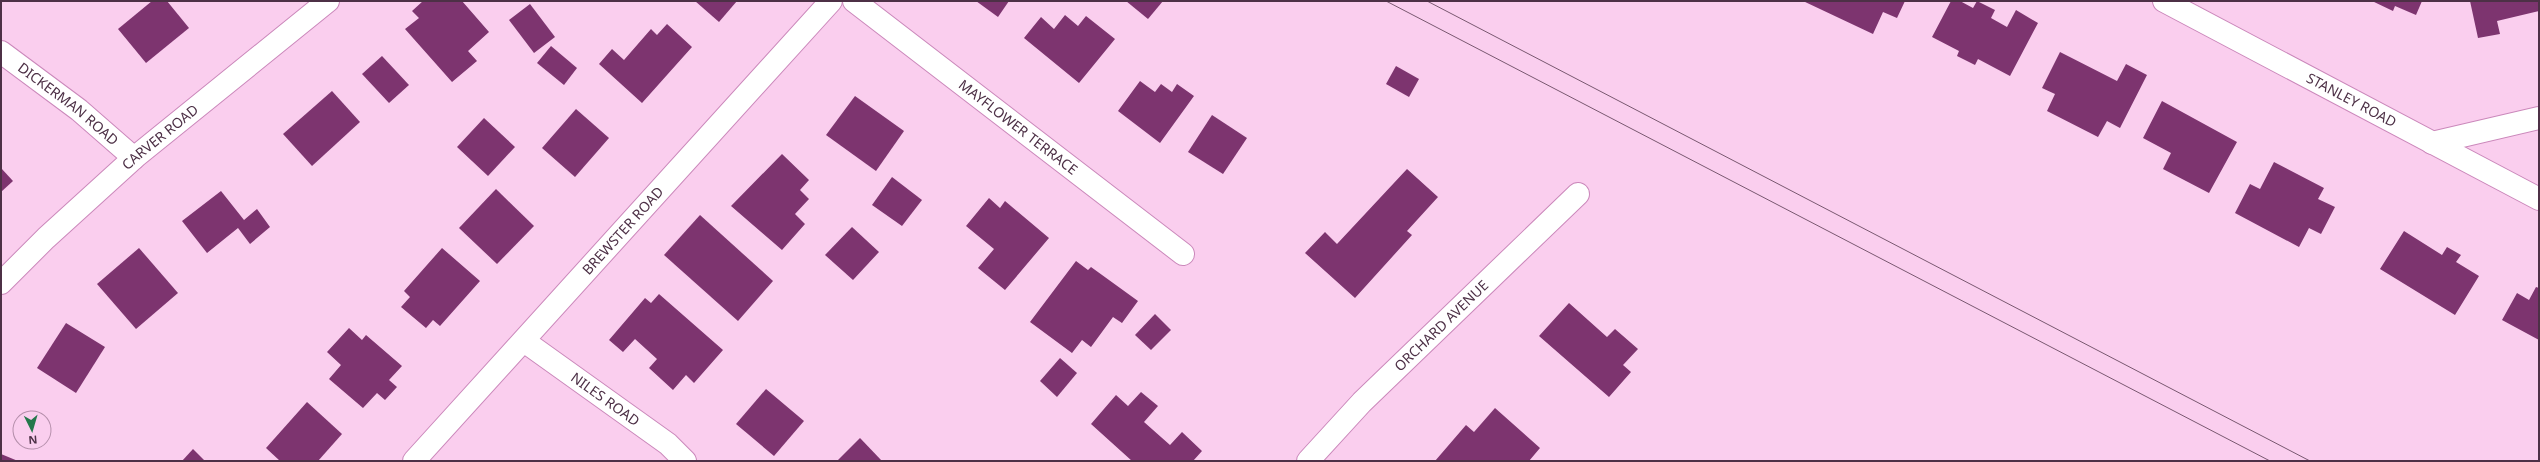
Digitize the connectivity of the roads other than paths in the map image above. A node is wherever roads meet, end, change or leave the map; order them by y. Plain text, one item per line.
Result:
1 (328, 1) edge
2 (831, 1) edge
3 (854, 1) edge
4 (2164, 1) edge
5 (1, 52) edge
6 (2539, 118) edge
7 (2432, 143) junction
8 (134, 158) junction
9 (1578, 194) dead end
10 (2539, 199) edge
11 (1183, 254) dead end
12 (1, 283) edge
13 (524, 341) junction
14 (414, 461) edge
15 (685, 461) edge
16 (1308, 461) edge

1 - 8 street, CARVER ROAD
2 - 13 street, BREWSTER ROAD
3 - 11 street, MAYFLOWER TERRACE
4 - 7 street, STANLEY ROAD
5 - 8 street, DICKERMAN ROAD
6 - 7 street
7 - 10 street, STANLEY ROAD
8 - 12 street, CARVER ROAD
9 - 16 street, ORCHARD AVENUE
13 - 14 street, BREWSTER ROAD
13 - 15 street, NILES ROAD

